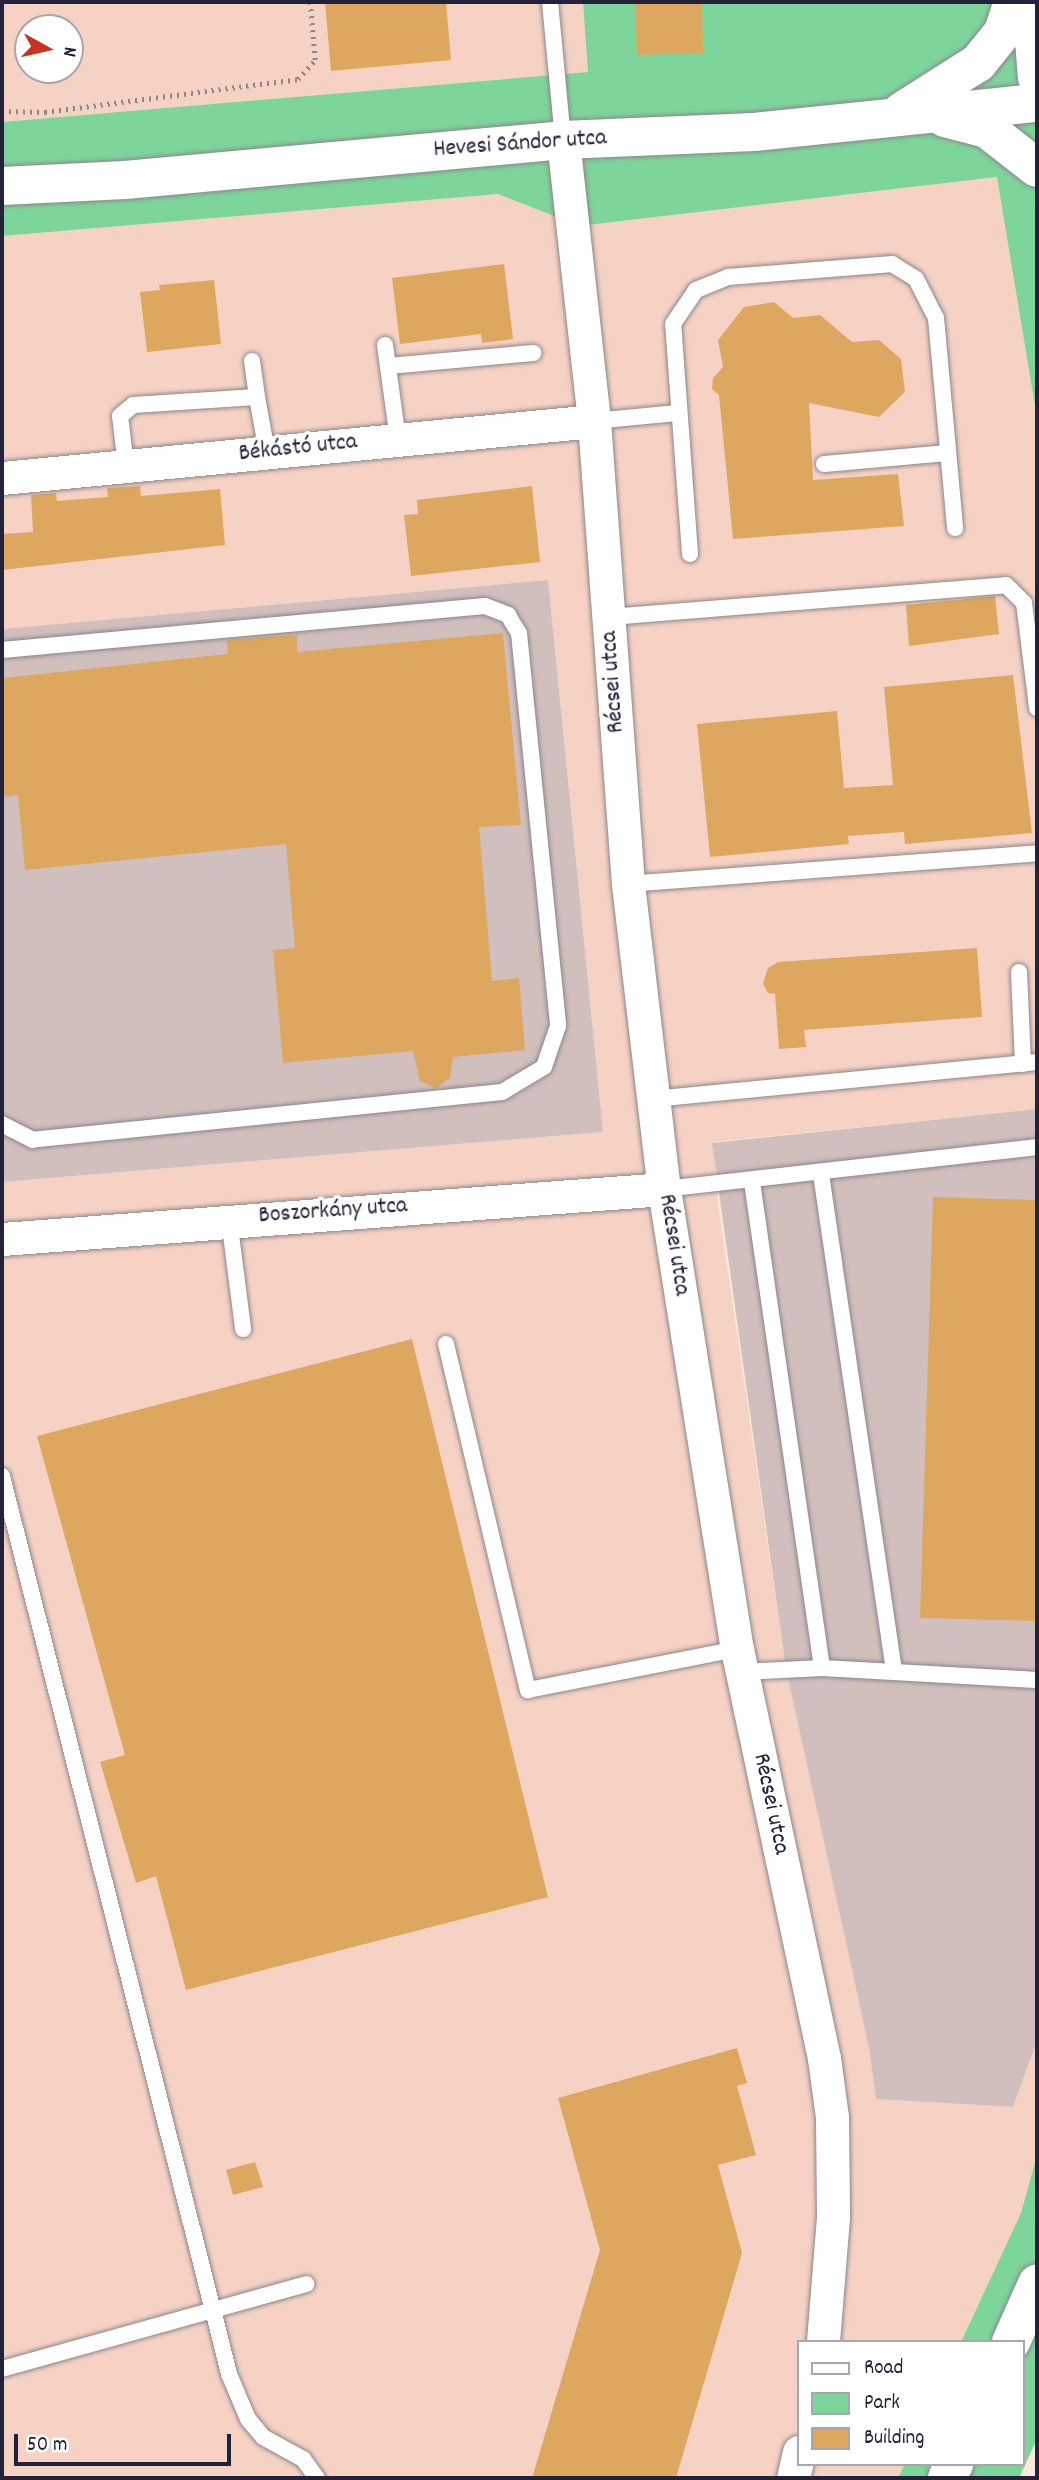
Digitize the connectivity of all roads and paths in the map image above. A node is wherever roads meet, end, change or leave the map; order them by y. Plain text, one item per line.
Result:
1 (310, 2) edge
2 (550, 2) edge
3 (1013, 2) edge
4 (1031, 2) edge
5 (1037, 78) edge
6 (1037, 103) edge
7 (2, 111) edge
8 (894, 116) junction
9 (564, 140) junction
10 (1037, 168) edge
11 (2, 186) edge
12 (385, 345) dead end
13 (533, 353) dead end
14 (252, 361) dead end
15 (388, 366) junction
16 (257, 397) junction
17 (677, 413) junction
18 (594, 421) junction
19 (398, 440) junction
20 (267, 452) junction
21 (948, 453) junction
22 (824, 464) dead end
23 (126, 466) junction
24 (2, 478) edge
25 (955, 528) dead end
26 (691, 554) dead end
27 (610, 617) junction
28 (2, 650) edge
29 (1037, 708) edge
30 (1037, 853) edge
31 (628, 884) junction
32 (1019, 972) dead end
33 (1030, 1063) edge
34 (653, 1098) junction
35 (2, 1125) edge
36 (1037, 1147) edge
37 (821, 1174) junction
38 (752, 1182) junction
39 (664, 1189) junction
40 (229, 1219) junction
41 (2, 1239) edge
42 (243, 1329) dead end
43 (446, 1344) dead end
44 (2, 1476) edge
45 (740, 1661) junction
46 (822, 1668) junction
47 (894, 1671) junction
48 (1037, 1680) edge
49 (306, 2284) dead end
50 (1037, 2284) edge
51 (214, 2311) junction
52 (822, 2340) edge
53 (1012, 2340) edge
54 (2, 2369) edge
55 (797, 2461) edge
56 (317, 2478) edge
57 (793, 2478) edge

1 - 7 path
2 - 9 lane
3 - 8 main road
4 - 5 main road
6 - 8 main road, Hevesi Sándor utca
8 - 9 main road, Hevesi Sándor utca
8 - 10 main road
9 - 11 main road, Hevesi Sándor utca
9 - 18 street, Récsei utca
12 - 15 lane
13 - 15 lane
14 - 16 lane
15 - 19 lane
16 - 20 lane
16 - 23 lane
17 - 18 lane
17 - 21 lane
17 - 26 lane
18 - 19 street, Békástó utca
18 - 27 street, Récsei utca
19 - 20 street, Békástó utca
20 - 23 street, Békástó utca
21 - 22 lane
21 - 25 lane
23 - 24 street, Békástó utca
27 - 29 lane
27 - 31 street, Récsei utca
28 - 35 lane
30 - 31 lane
31 - 34 street, Récsei utca
32 - 33 lane
33 - 34 lane
34 - 39 street, Récsei utca
36 - 37 lane
37 - 38 lane
37 - 47 lane
38 - 39 lane
38 - 46 lane
39 - 40 street, Boszorkány utca
39 - 45 street, Récsei utca
40 - 41 street, Boszorkány utca
40 - 42 lane
43 - 45 lane
44 - 51 lane
45 - 46 lane
45 - 52 street, Récsei utca
46 - 47 lane
47 - 48 lane
49 - 51 lane
50 - 53 main road
51 - 54 lane
51 - 56 lane
55 - 57 street

